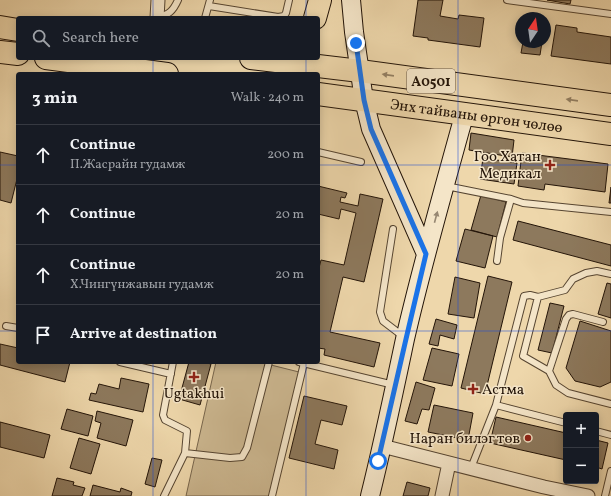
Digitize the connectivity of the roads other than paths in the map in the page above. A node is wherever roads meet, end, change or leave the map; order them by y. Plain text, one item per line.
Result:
1 (158, 0) edge
2 (178, 0) edge
3 (289, 0) edge
4 (320, 0) edge
5 (351, 0) edge
6 (507, 0) edge
7 (210, 3) edge
8 (611, 14) edge
9 (157, 16) edge
10 (164, 16) edge
11 (206, 16) edge
12 (273, 16) edge
13 (284, 16) edge
14 (316, 16) edge
15 (0, 27) edge
16 (16, 30) edge
17 (0, 52) edge
18 (16, 54) edge
19 (61, 60) edge
20 (295, 60) edge
21 (360, 71) junction
22 (152, 72) edge
23 (320, 94) edge
24 (364, 100) junction
25 (611, 105) edge
26 (465, 114) junction
27 (611, 134) edge
28 (320, 152) edge
29 (361, 162) dead end
30 (444, 186) junction
31 (511, 199) junction
32 (611, 212) edge
33 (393, 228) dead end
34 (426, 254) junction
35 (497, 261) dead end
36 (611, 274) edge
37 (538, 297) junction
38 (603, 322) dead end
39 (6, 326) dead end
40 (16, 328) edge
41 (406, 339) junction
42 (128, 364) edge
43 (172, 364) edge
44 (268, 364) edge
45 (302, 364) edge
46 (306, 364) edge
47 (549, 371) junction
48 (170, 374) junction
49 (396, 385) junction
50 (611, 404) edge
51 (496, 405) junction
52 (563, 422) edge
53 (599, 432) edge
54 (611, 435) edge
55 (382, 446) junction
56 (185, 453) junction
57 (449, 463) junction
58 (471, 468) junction
59 (611, 471) edge
60 (164, 496) edge
61 (272, 496) edge
62 (370, 496) edge
63 (442, 496) edge
64 (588, 496) edge
65 (605, 496) edge

1 - 9 street
2 - 10 lane
3 - 13 lane
4 - 14 highway
5 - 21 street
6 - 8 lane
7 - 11 lane
7 - 12 lane
15 - 16 highway
17 - 18 highway
19 - 22 highway
20 - 21 highway, Энх тайваны өргөн чөлөө / A0501
21 - 24 street
25 -> 21 highway, Энх тайваны өргөн чөлөө / A0501
23 - 24 highway, Энх тайваны өргөн чөлөө / A0501
24 - 26 highway, Энх тайваны өргөн чөлөө / A0501
24 - 34 street
26 - 27 highway, Энх тайваны өргөн чөлөө / A0501
26 - 30 street
28 - 29 lane
30 - 31 lane
34 -> 30 street
31 - 32 lane
31 - 35 lane
33 - 41 lane
34 - 41 street
36 - 37 lane
37 - 47 lane
37 - 51 lane
38 - 47 lane
39 - 40 lane
41 - 49 street
42 - 48 lane
43 - 48 lane
44 - 56 lane
45 - 61 lane
46 - 49 lane
47 - 50 lane
48 - 56 lane
49 - 55 street
51 - 52 lane
51 - 58 lane
53 - 54 lane
55 - 57 street
55 - 62 street
56 - 60 lane
57 - 58 street
57 - 63 street
58 - 64 street
59 - 65 lane

